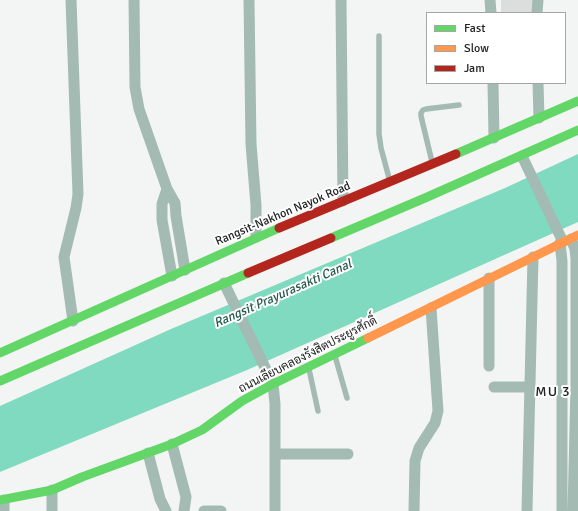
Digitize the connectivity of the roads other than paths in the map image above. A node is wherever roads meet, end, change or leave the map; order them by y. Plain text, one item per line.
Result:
1 (71, 0) edge
2 (134, 0) edge
3 (249, 0) edge
4 (342, 0) edge
5 (490, 0) edge
6 (538, 0) edge
7 (491, 12) edge
8 (537, 12) edge
9 (379, 36) dead end
10 (493, 84) edge
11 (538, 84) edge
12 (578, 101) edge
13 (458, 105) dead end
14 (540, 118) junction
15 (578, 130) edge
16 (494, 138) junction
17 (523, 159) junction
18 (432, 164) junction
19 (390, 181) junction
20 (167, 189) junction
21 (343, 201) junction
22 (256, 237) junction
23 (566, 238) edge
24 (533, 257) junction
25 (185, 270) junction
26 (172, 276) junction
27 (489, 278) junction
28 (226, 288) junction
29 (431, 308) junction
30 (73, 320) junction
31 (0, 353) edge
32 (334, 354) junction
33 (309, 366) junction
34 (489, 366) dead end
35 (0, 381) edge
36 (273, 384) junction
37 (494, 387) dead end
38 (530, 387) junction
39 (562, 387) junction
40 (577, 387) edge
41 (347, 398) dead end
42 (318, 411) dead end
43 (172, 444) junction
44 (148, 453) junction
45 (275, 454) junction
46 (348, 454) dead end
47 (576, 456) edge
48 (52, 490) junction
49 (2, 500) edge
50 (221, 510) edge
51 (4, 511) edge
52 (52, 511) edge
53 (166, 511) edge
54 (184, 511) edge
55 (204, 511) edge
56 (275, 511) edge
57 (414, 511) edge
58 (527, 511) edge
59 (562, 511) edge
60 (573, 511) edge

1 - 30 street
2 - 20 street
3 - 22 street
4 - 21 street
5 - 7 street
6 - 8 street
9 - 19 lane
10 - 16 street
11 - 14 street
12 - 14 main road, Rangsit-Nakhon Nayok Road
13 - 18 lane
14 - 16 main road, Rangsit-Nakhon Nayok Road
15 - 17 main road
16 - 18 main road, Rangsit-Nakhon Nayok Road
17 - 23 street
17 - 28 main road
18 - 19 main road, Rangsit-Nakhon Nayok Road
19 - 21 main road, Rangsit-Nakhon Nayok Road
20 - 25 street
20 - 26 street
21 - 22 main road, Rangsit-Nakhon Nayok Road
22 - 25 main road, Rangsit-Nakhon Nayok Road
23 - 24 main road, ถนนเลียบคลองรังสิตประยูรศักดิ์
23 - 39 street
23 - 40 street
24 - 27 main road, ถนนเลียบคลองรังสิตประยูรศักดิ์
24 - 38 street
25 - 26 main road, Rangsit-Nakhon Nayok Road
26 - 30 main road, Rangsit-Nakhon Nayok Road
27 - 29 main road, ถนนเลียบคลองรังสิตประยูรศักดิ์
27 - 34 street
28 - 35 main road
28 - 36 street
29 - 32 main road, ถนนเลียบคลองรังสิตประยูรศักดิ์
29 - 57 street
30 - 31 main road, Rangsit-Nakhon Nayok Road
32 - 33 main road, ถนนเลียบคลองรังสิตประยูรศักดิ์
32 - 41 lane
33 - 36 main road, ถนนเลียบคลองรังสิตประยูรศักดิ์
33 - 42 lane
36 - 43 main road, ถนนเลียบคลองรังสิตประยูรศักดิ์
36 - 45 street
37 - 38 street
38 - 58 street
39 - 40 street
39 - 59 street
40 - 47 street
43 - 44 main road, ถนนเลียบคลองรังสิตประยูรศักดิ์
43 - 54 street
44 - 48 main road, ถนนเลียบคลองรังสิตประยูรศักดิ์
44 - 53 street
45 - 46 street
45 - 56 street
47 - 60 street
48 - 49 main road, ถนนเลียบคลองรังสิตประยูรศักดิ์
48 - 52 street
49 - 51 street
50 - 55 street

